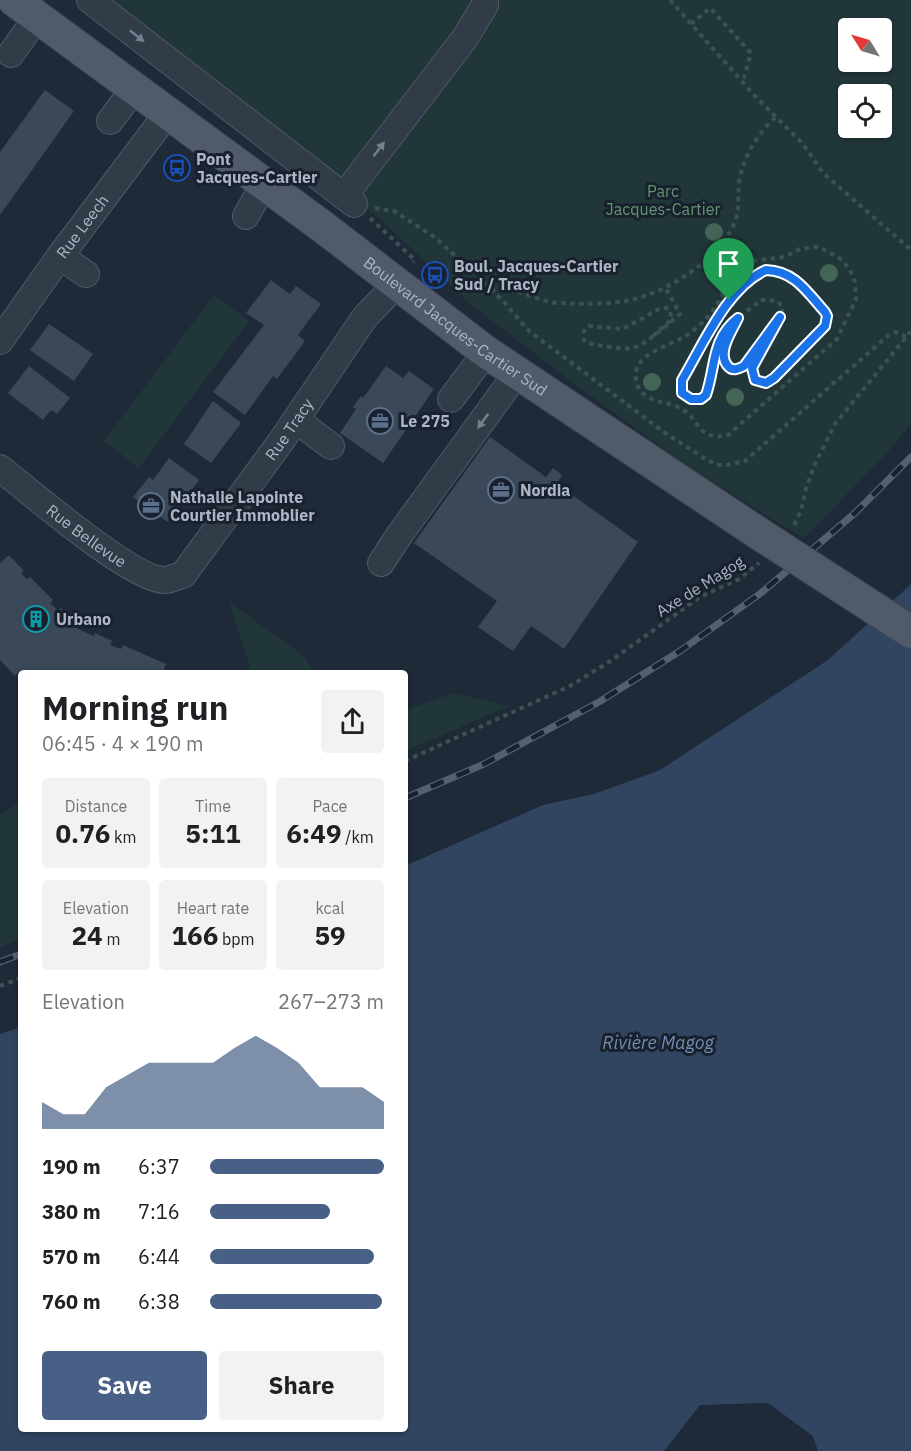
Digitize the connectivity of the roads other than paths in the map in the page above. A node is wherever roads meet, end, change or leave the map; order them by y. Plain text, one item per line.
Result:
1 (90, 0) edge
2 (485, 0) edge
3 (25, 9) edge
4 (11, 54) dead end
5 (134, 89) junction
6 (168, 114) junction
7 (110, 121) dead end
8 (264, 184) junction
9 (246, 216) dead end
10 (60, 256) junction
11 (86, 274) dead end
12 (397, 284) junction
13 (3, 329) edge
14 (486, 352) junction
15 (517, 373) junction
16 (451, 399) dead end
17 (296, 420) junction
18 (331, 446) dead end
19 (0, 468) edge
20 (381, 563) dead end
21 (183, 575) joint
22 (911, 632) edge

1 -> 2 street
3 - 4 street
3 - 5 main road, Boulevard Jacques-Cartier Sud
5 - 6 main road, Boulevard Jacques-Cartier Sud
5 - 7 street
6 - 8 main road, Boulevard Jacques-Cartier Sud
6 - 10 street, Rue Leech
8 - 9 street
8 - 12 main road, Boulevard Jacques-Cartier Sud
10 - 11 street
10 - 13 street, Rue Leech
12 - 14 main road, Boulevard Jacques-Cartier Sud
12 - 17 street, Rue Tracy
14 - 15 main road, Boulevard Jacques-Cartier Sud
14 - 16 street
15 -> 20 street
15 - 22 main road, Boulevard Jacques-Cartier Sud, bridge
17 - 18 street
17 - 21 street, Rue Tracy
19 - 21 street, Rue Bellevue

